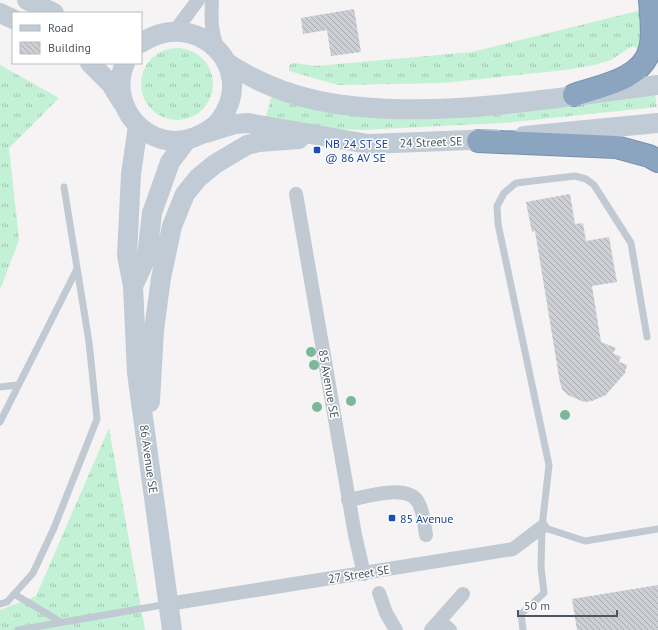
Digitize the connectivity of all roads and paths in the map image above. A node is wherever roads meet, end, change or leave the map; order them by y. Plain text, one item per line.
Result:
1 (27, 0) edge
2 (198, 0) edge
3 (212, 0) edge
4 (650, 0) edge
5 (52, 12) edge
6 (0, 13) edge
7 (12, 19) edge
8 (170, 31) junction
9 (142, 33) edge
10 (142, 42) edge
11 (222, 56) junction
12 (91, 64) edge
13 (126, 64) edge
14 (658, 85) edge
15 (574, 95) junction
16 (124, 107) junction
17 (658, 123) edge
18 (138, 126) junction
19 (206, 133) junction
20 (319, 136) junction
21 (186, 141) junction
22 (478, 141) junction
23 (658, 161) edge
24 (64, 187) dead end
25 (296, 194) dead end
26 (77, 269) junction
27 (133, 286) junction
28 (647, 337) dead end
29 (18, 385) junction
30 (0, 387) edge
31 (0, 422) edge
32 (148, 454) junction
33 (348, 500) junction
34 (542, 527) junction
35 (658, 529) edge
36 (426, 535) dead end
37 (364, 574) junction
38 (379, 593) dead end
39 (14, 594) junction
40 (463, 594) dead end
41 (0, 604) edge
42 (168, 604) junction
43 (61, 622) junction
44 (440, 627) edge
45 (18, 630) edge
46 (172, 630) edge
47 (396, 630) edge
48 (523, 630) edge

1 - 5 main road
2 - 8 street
3 - 11 street
4 - 15 highway
6 - 7 main road
8 - 9 main road
8 - 10 main road
8 - 11 main road
11 - 15 main road
11 - 19 main road
12 - 16 main road
13 - 16 main road
14 - 15 main road
16 - 18 main road
17 - 22 main road, 24 Street SE
18 - 21 main road
18 - 27 main road, 86 Avenue SE
19 - 20 main road, 24 Street SE
19 - 21 main road, 24 Street SE
20 - 22 main road, 24 Street SE
20 - 32 main road
21 - 27 main road, 86 Avenue SE
22 - 23 highway
24 - 26 lane
25 - 33 street, 85 Avenue SE
26 - 29 lane
26 - 39 lane
27 - 32 main road, 86 Avenue SE
28 - 34 lane
29 - 30 lane
29 - 31 lane
32 - 42 main road, 86 Avenue SE
33 - 36 street
33 - 37 street, 85 Avenue SE
34 - 35 lane
34 - 37 street, 27 Street SE
34 - 48 lane
37 - 42 street, 27 Street SE
38 - 47 street
39 - 41 lane
39 - 43 lane
40 - 44 street
42 - 43 lane
42 - 46 main road, 86 Avenue SE
43 - 45 lane

